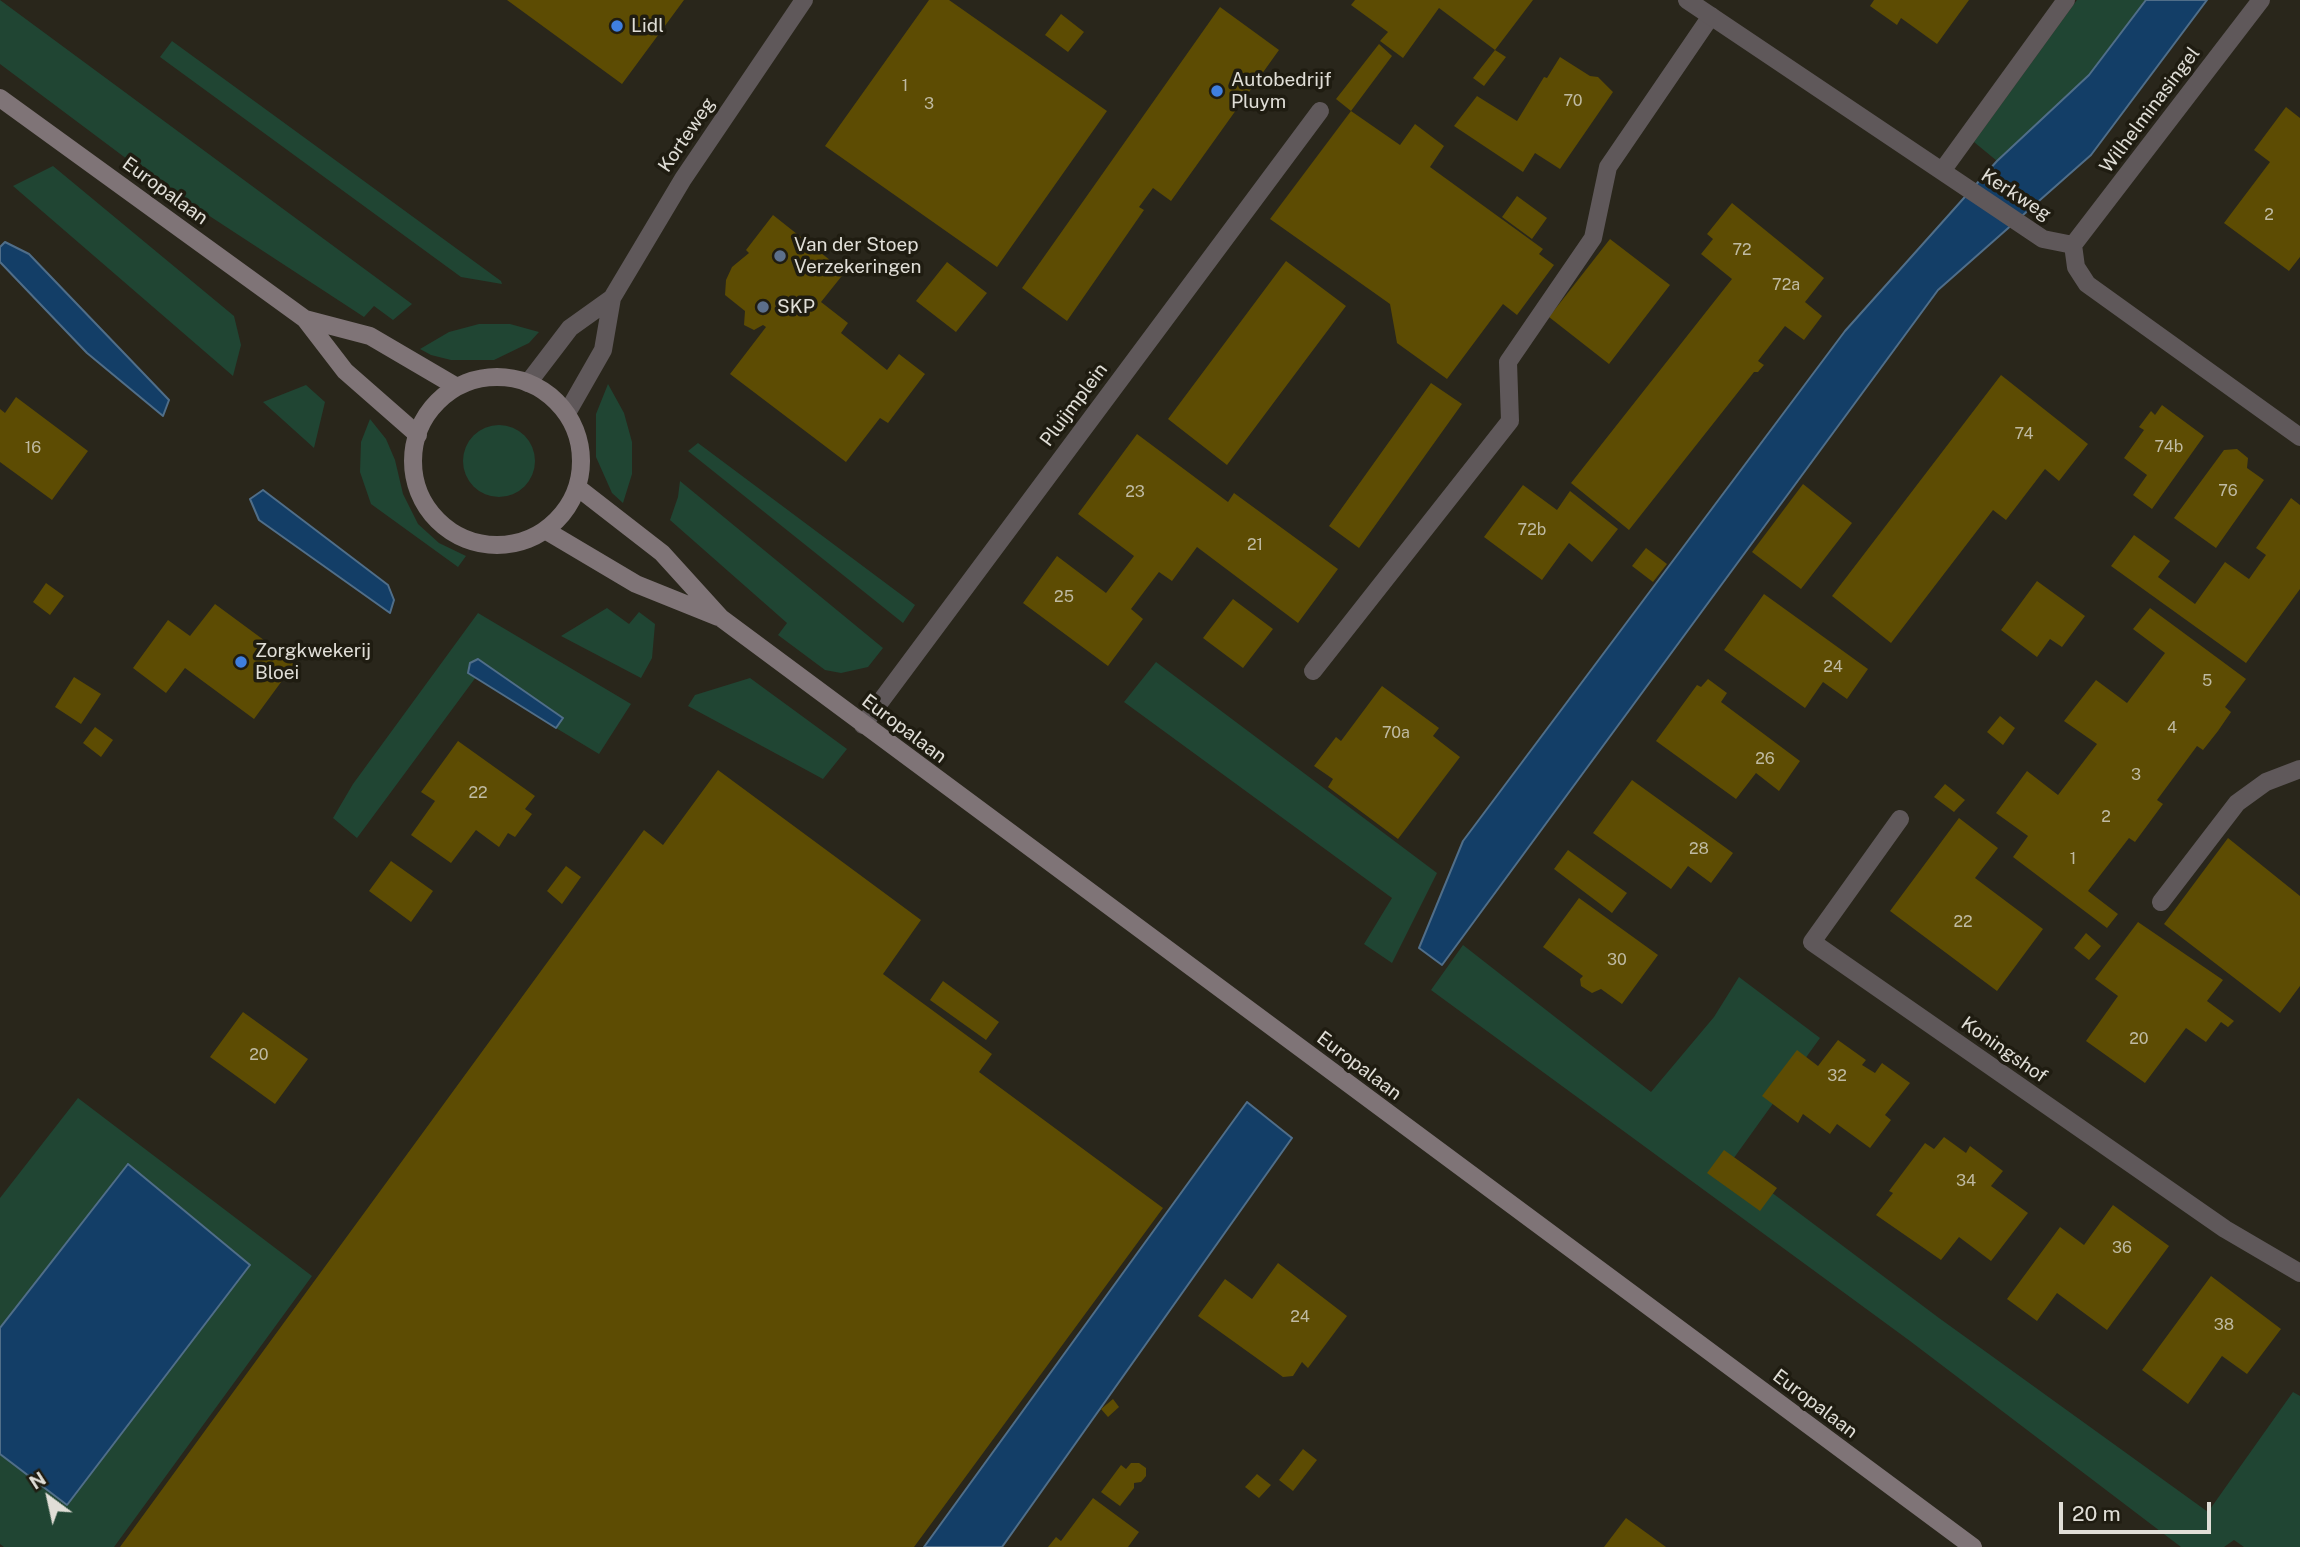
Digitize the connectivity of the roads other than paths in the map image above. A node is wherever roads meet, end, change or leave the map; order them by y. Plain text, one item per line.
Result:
1 (804, 0) edge
2 (1687, 0) edge
3 (2066, 0) edge
4 (2261, 0) edge
5 (1711, 16) junction
6 (0, 98) edge
7 (1320, 111) dead end
8 (1942, 171) junction
9 (2073, 245) junction
10 (612, 298) junction
11 (305, 319) junction
12 (528, 383) junction
13 (457, 387) junction
14 (567, 413) junction
15 (418, 435) junction
16 (2300, 437) edge
17 (577, 487) junction
18 (545, 530) junction
19 (721, 618) junction
20 (1313, 671) dead end
21 (863, 724) junction
22 (2300, 769) edge
23 (1900, 819) dead end
24 (2161, 902) dead end
25 (2300, 1273) edge
26 (1973, 1547) edge

1 - 10 street, Korteweg
2 - 5 street, Kerkweg
3 - 8 street
4 - 9 street, Wilhelminasingel
5 - 8 street, Kerkweg
5 - 20 street
6 - 11 main road, Europalaan
7 - 21 street, Pluijmplein
8 - 9 street, Kerkweg
9 - 16 street
10 - 12 street, Korteweg
10 - 14 street, Korteweg
11 - 13 main road, Europalaan
11 - 15 main road, Europalaan
12 - 13 main road
12 - 14 main road
13 - 15 main road
14 - 17 main road
15 - 18 main road
17 - 18 main road
17 - 19 main road, Europalaan
18 - 19 main road, Europalaan
19 - 21 main road, Europalaan
21 - 26 main road, Europalaan
22 - 24 street
23 - 25 street, Koningshof

